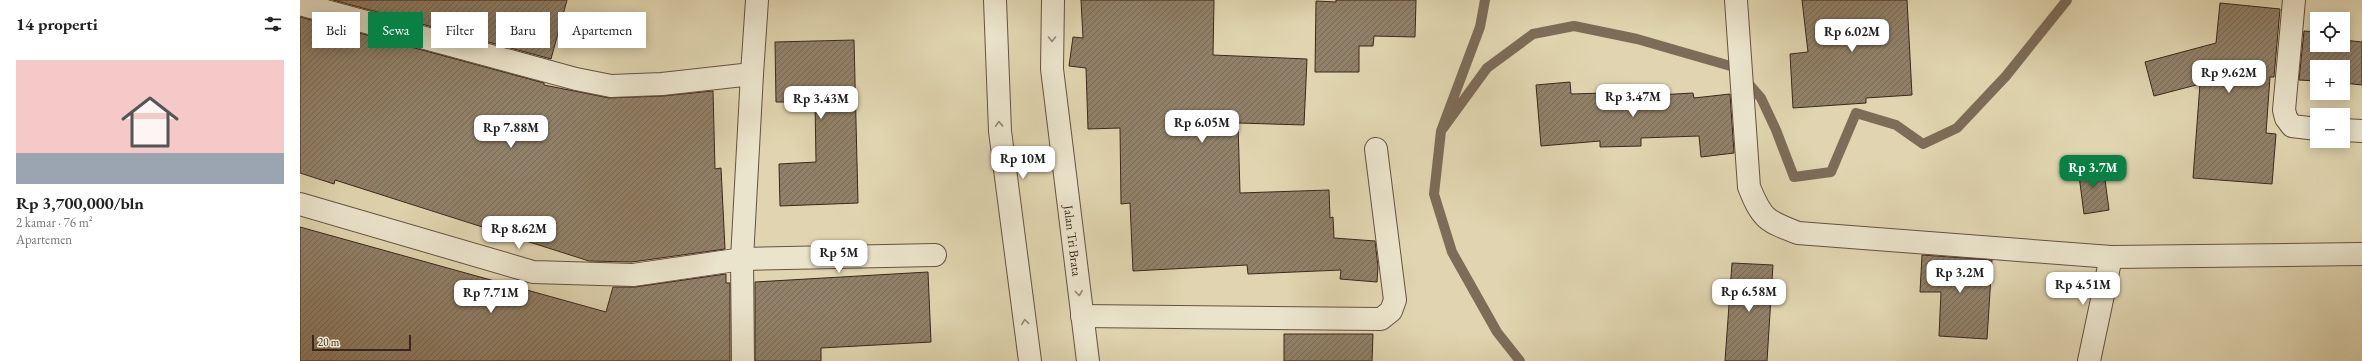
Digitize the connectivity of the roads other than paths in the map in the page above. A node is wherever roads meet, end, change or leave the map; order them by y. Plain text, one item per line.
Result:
1 (758, 0) edge
2 (995, 0) edge
3 (1053, 0) edge
4 (1736, 0) edge
5 (2294, 0) edge
6 (300, 4) edge
7 (752, 74) junction
8 (2310, 128) edge
9 (2350, 130) edge
10 (2362, 131) edge
11 (1376, 150) dead end
12 (300, 204) edge
13 (2362, 254) edge
14 (935, 255) dead end
15 (2111, 257) junction
16 (742, 259) junction
17 (1082, 316) junction
18 (743, 361) edge
19 (1030, 361) edge
20 (1088, 361) edge
21 (2089, 361) edge

1 - 7 street
19 -> 2 street
3 -> 17 street, Jalan Tri Brata
4 - 15 street
5 - 8 street
6 - 7 street
7 - 16 street
9 - 10 street
11 - 17 street
12 - 16 street
13 - 15 street
14 - 16 street
15 - 21 street
16 - 18 street
17 - 20 street, Jalan Tri Brata

